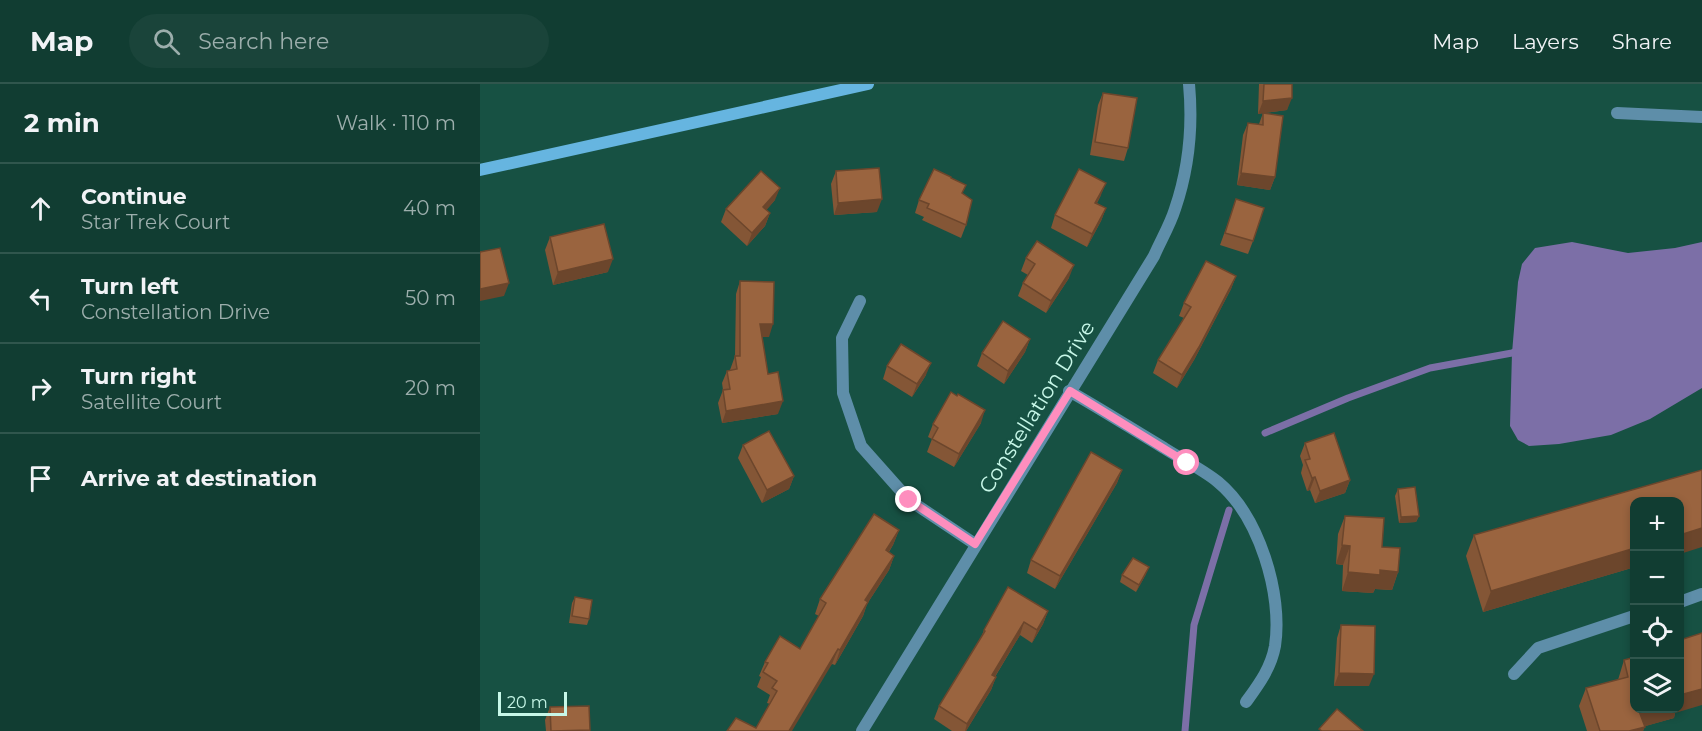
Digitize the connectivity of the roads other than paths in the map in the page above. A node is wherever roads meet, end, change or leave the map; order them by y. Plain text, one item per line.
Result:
1 (868, 84) edge
2 (1189, 84) edge
3 (1617, 113) dead end
4 (1702, 117) edge
5 (480, 170) edge
6 (860, 301) dead end
7 (1070, 391) junction
8 (975, 544) junction
9 (1702, 594) edge
10 (1684, 601) edge
11 (1630, 618) edge
12 (1514, 674) dead end
13 (1246, 702) dead end
14 (862, 731) edge

1 - 5 street
2 - 7 street, Constellation Drive
3 - 4 street
6 - 8 street
7 - 8 street, Constellation Drive
7 - 13 street
8 - 14 street, Constellation Drive
9 - 10 street
11 - 12 street

